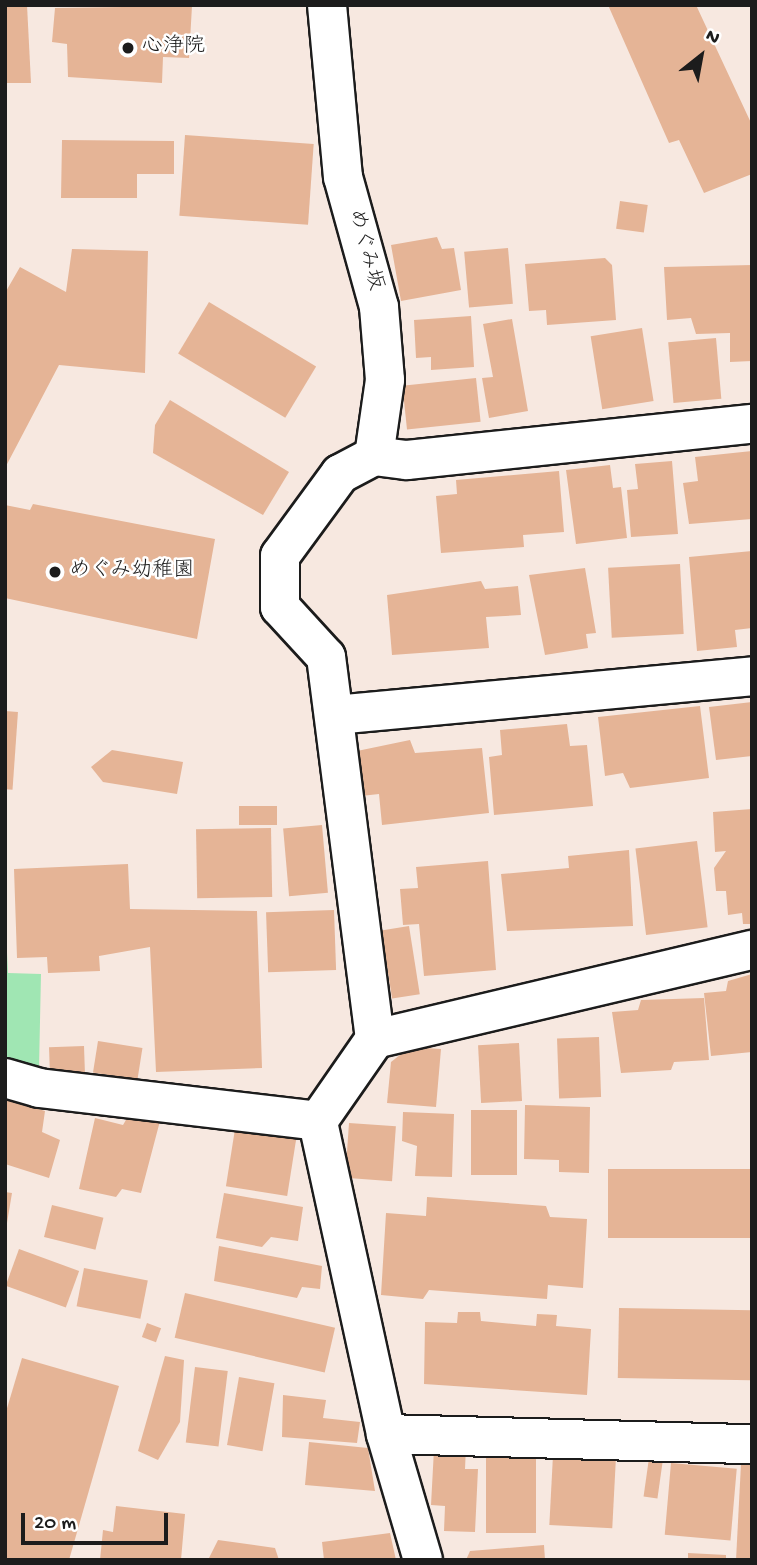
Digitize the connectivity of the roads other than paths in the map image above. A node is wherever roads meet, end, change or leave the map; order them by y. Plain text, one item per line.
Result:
1 (327, 5) edge
2 (752, 424) edge
3 (374, 456) junction
4 (752, 676) edge
5 (334, 715) junction
6 (752, 950) edge
7 (375, 1039) junction
8 (5, 1078) edge
9 (318, 1121) junction
10 (386, 1434) junction
11 (752, 1444) edge
12 (423, 1560) edge

1 - 3 street, めぐみ坂
2 - 3 street
3 - 5 street
4 - 5 street
5 - 7 street
6 - 7 street
7 - 9 street
8 - 9 street
9 - 10 street
10 - 11 street
10 - 12 street

